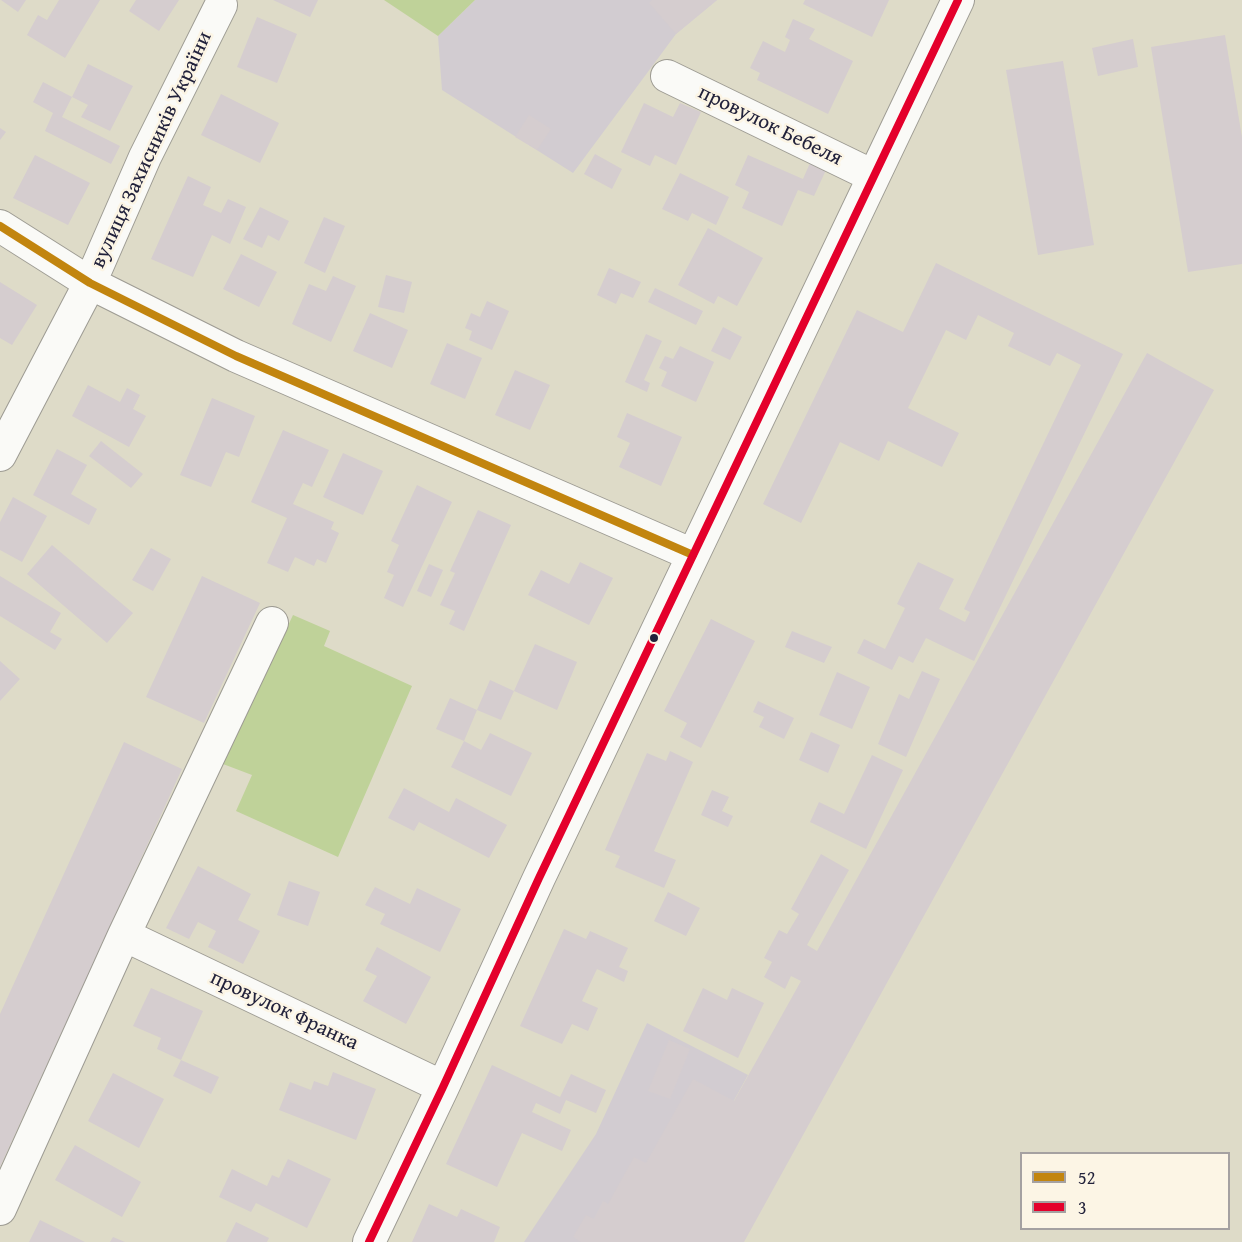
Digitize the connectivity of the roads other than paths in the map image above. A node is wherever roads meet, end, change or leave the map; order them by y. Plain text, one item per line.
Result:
1 (958, 0) edge
2 (221, 5) dead end
3 (667, 76) dead end
4 (873, 176) junction
5 (0, 226) edge
6 (90, 283) junction
7 (0, 455) edge
8 (693, 555) junction
9 (272, 623) dead end
10 (124, 935) junction
11 (443, 1087) junction
12 (0, 1209) edge
13 (369, 1242) edge

1 - 4 street
2 - 6 street, вулиця Захисників України
3 - 4 street, провулок Бебеля
4 - 8 street
5 - 6 street
6 - 7 street, вулиця Захисників України
6 - 8 street
8 - 11 street
9 - 10 street
10 - 11 street, провулок Франка
10 - 12 street
11 - 13 street

